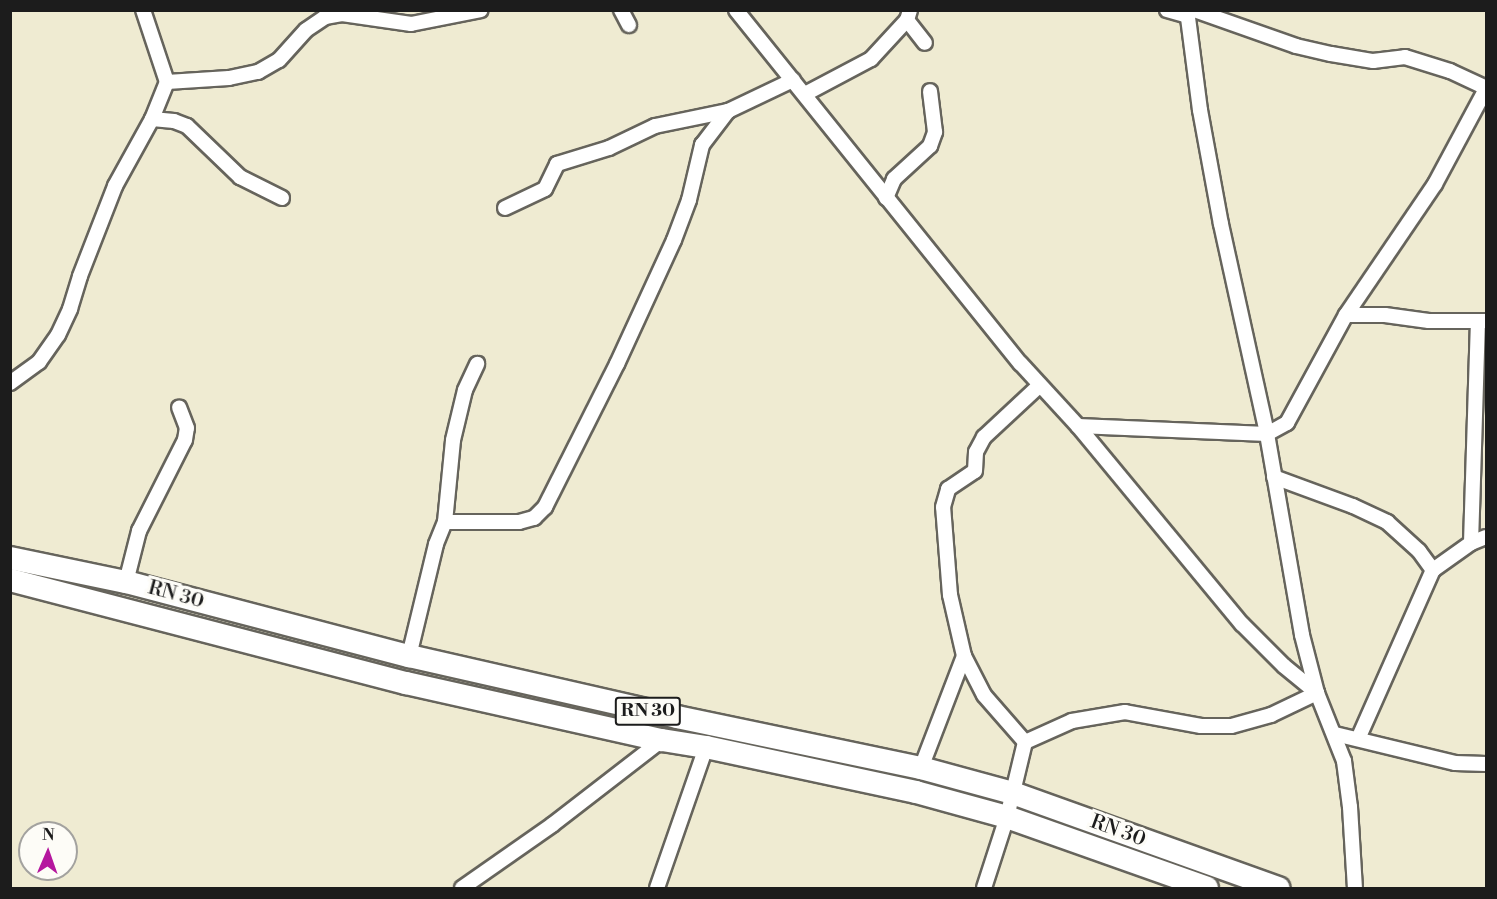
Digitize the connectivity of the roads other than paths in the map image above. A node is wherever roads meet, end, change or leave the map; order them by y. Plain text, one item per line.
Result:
1 (143, 10) edge
2 (481, 10) edge
3 (621, 10) edge
4 (1167, 10) edge
5 (1190, 12) edge
6 (742, 13) edge
7 (908, 15) edge
8 (628, 25) dead end
9 (925, 43) dead end
10 (794, 80) junction
11 (167, 82) junction
12 (1486, 89) edge
13 (930, 91) dead end
14 (805, 94) junction
15 (728, 111) junction
16 (152, 119) junction
17 (282, 198) dead end
18 (886, 198) junction
19 (505, 208) dead end
20 (1346, 315) junction
21 (1482, 321) edge
22 (477, 364) dead end
23 (10, 383) edge
24 (1040, 385) junction
25 (179, 407) dead end
26 (1078, 426) junction
27 (1267, 434) junction
28 (1275, 477) junction
29 (445, 522) junction
30 (1486, 537) edge
31 (1470, 543) junction
32 (10, 558) edge
33 (1433, 570) junction
34 (10, 580) edge
35 (126, 582) junction
36 (409, 656) junction
37 (964, 656) junction
38 (1317, 693) junction
39 (1335, 735) junction
40 (1358, 739) junction
41 (662, 740) junction
42 (1025, 742) junction
43 (706, 747) junction
44 (1486, 764) edge
45 (921, 768) junction
46 (1013, 794) junction
47 (1007, 817) junction
48 (462, 888) edge
49 (657, 888) edge
50 (984, 888) edge
51 (1207, 888) edge
52 (1278, 888) edge
53 (1355, 888) edge

1 - 11 street
2 - 11 street
3 - 8 street
4 - 5 street
5 - 12 street
5 - 27 street
6 - 10 street
7 - 9 street
7 - 14 street
10 - 14 street
10 - 15 street
11 - 16 street
12 - 20 street
13 - 18 street
14 - 18 street
15 - 19 street
15 - 29 street
16 - 17 street
16 - 23 street
18 - 24 street
20 - 21 street
20 - 27 street
21 - 31 street
22 - 29 street
24 - 26 street
24 - 37 street
25 - 35 street
26 - 27 street
26 - 38 street
27 - 28 street
28 - 33 street
28 - 38 street
29 - 36 street
30 - 31 street
31 - 33 street
32 - 35 main road, RN 30 / RN 30
33 - 40 street
34 - 41 main road, RN 30
35 - 36 main road, RN 30 / RN 30
36 - 45 main road, RN 30 / RN 30
37 - 42 street
37 - 45 street
38 - 39 street
38 - 42 street
39 - 40 street
39 - 53 street
40 - 44 street
41 - 43 main road, RN 30
41 - 48 street
42 - 46 street
43 - 47 main road, RN 30
43 - 49 street
45 - 46 main road, RN 30 / RN 30
46 - 47 street
46 - 52 main road, RN 30 / RN 30
47 - 50 street
47 - 51 main road, RN 30

